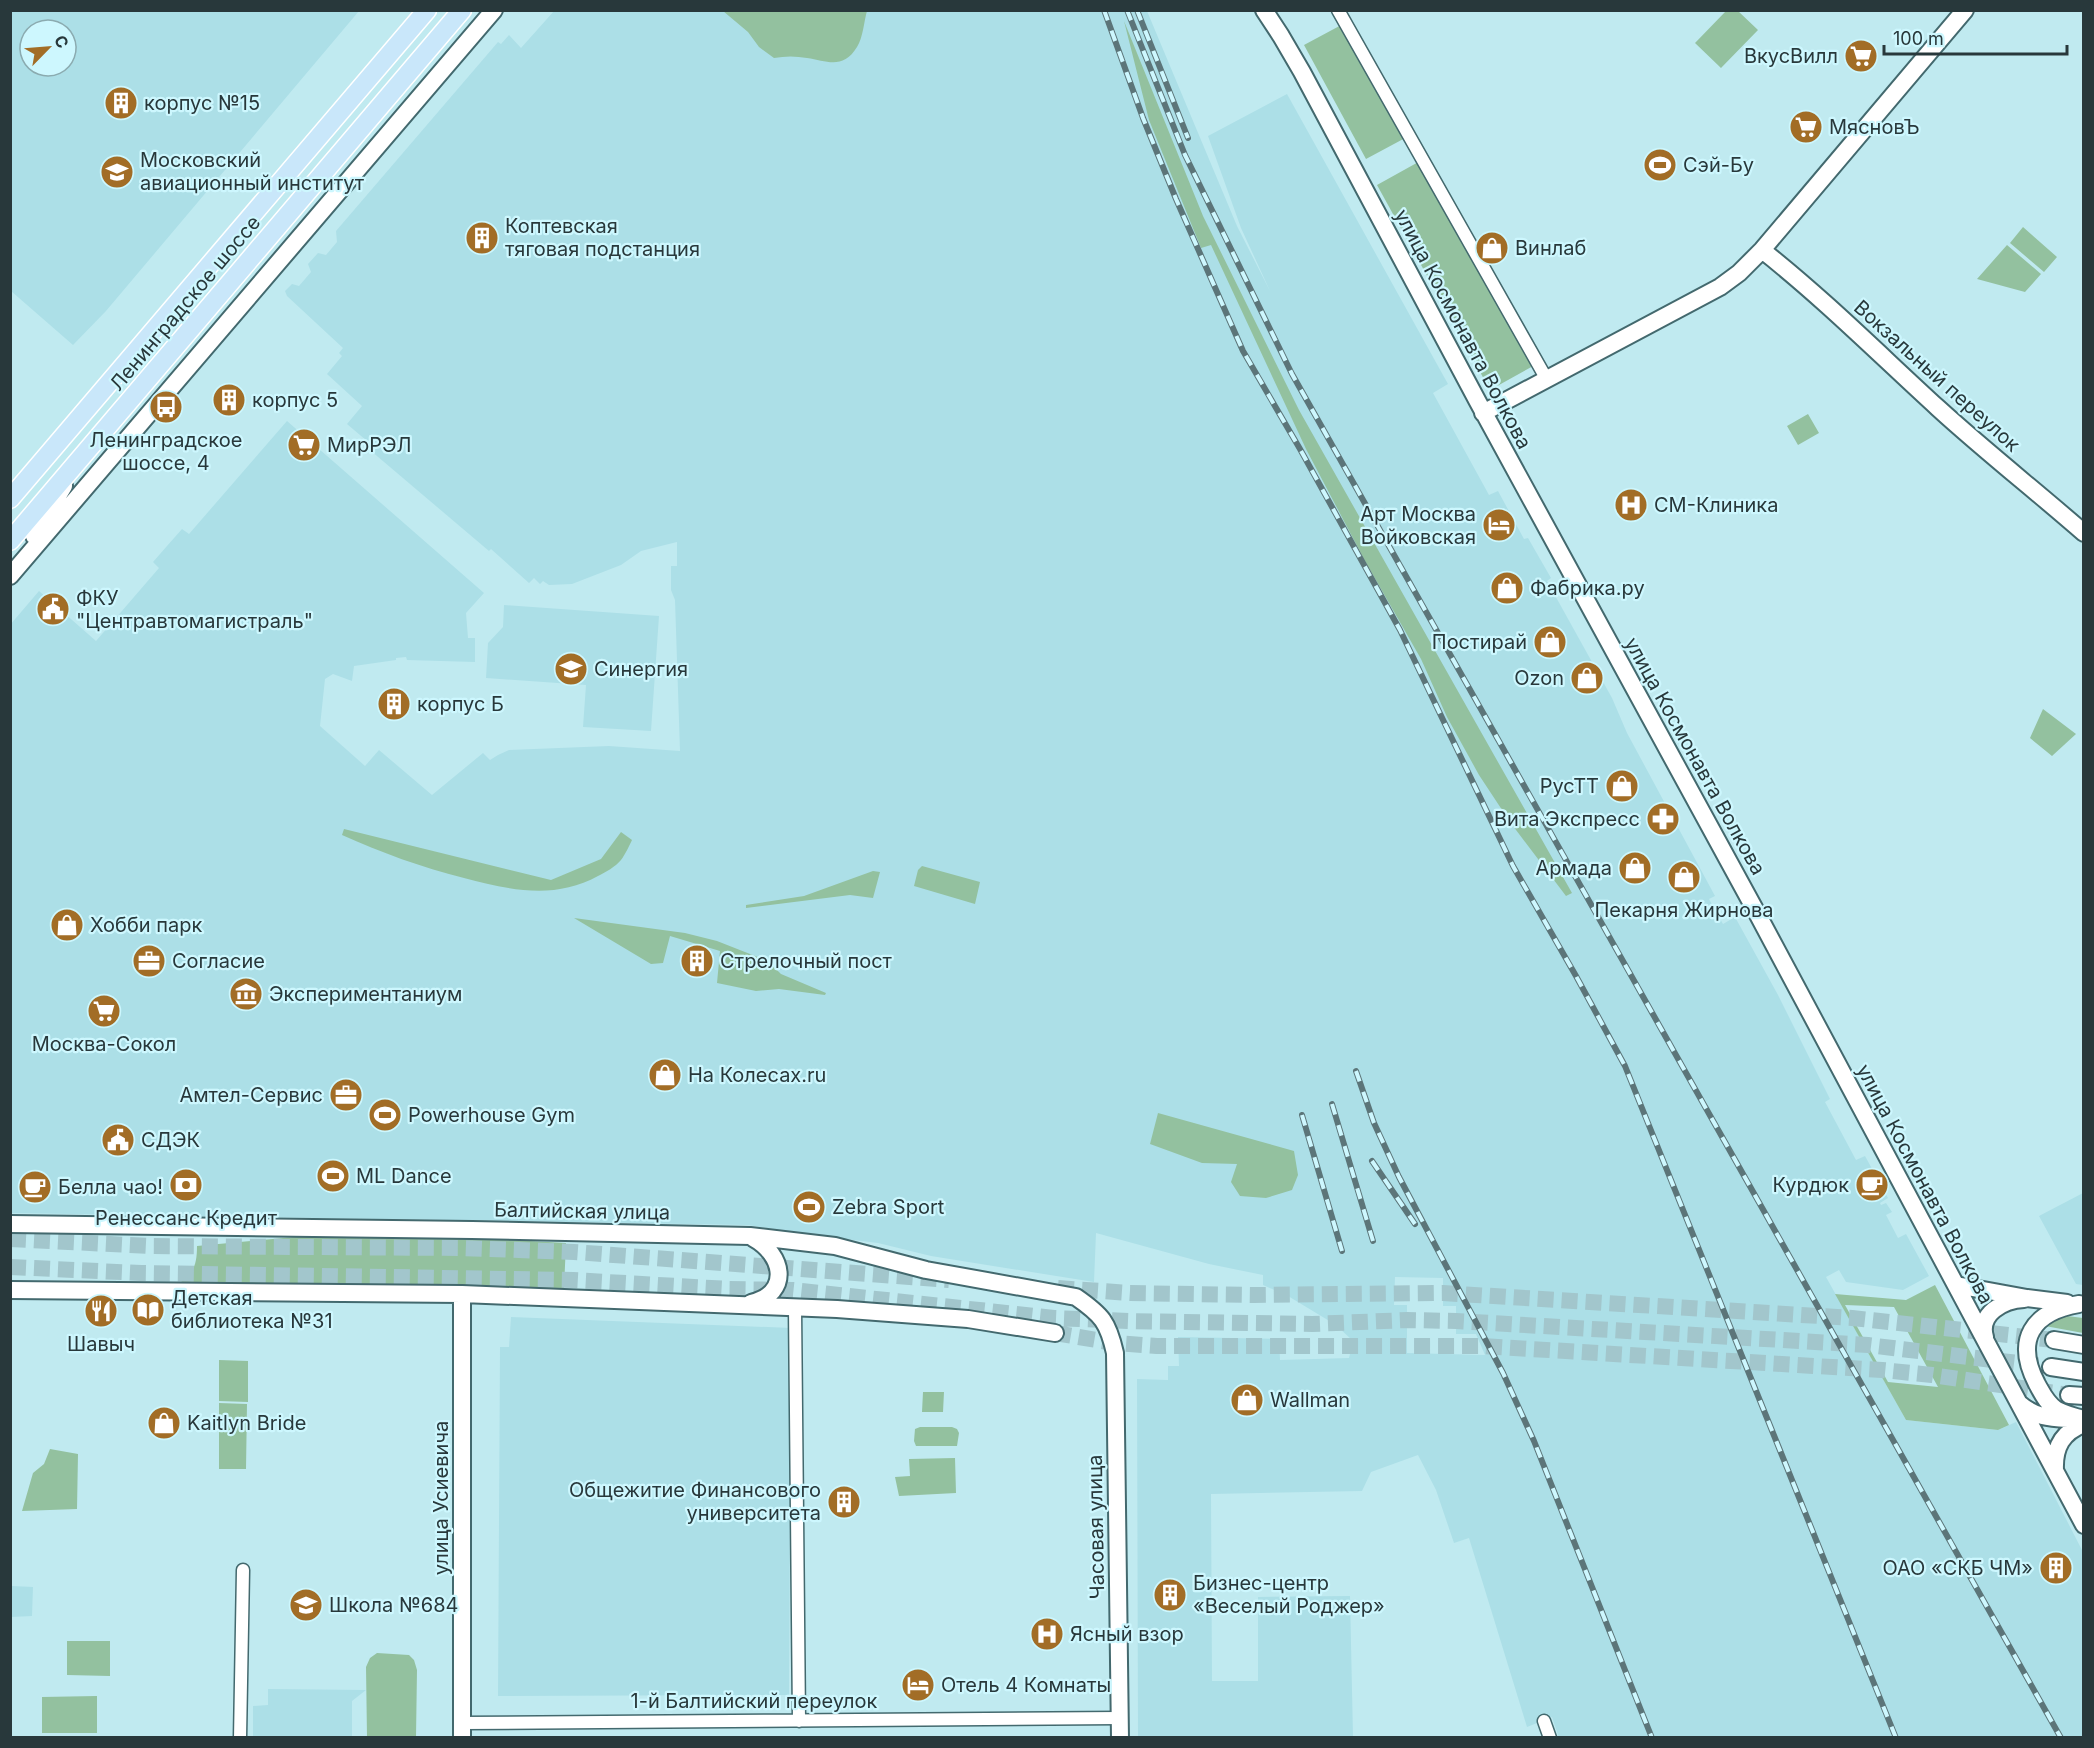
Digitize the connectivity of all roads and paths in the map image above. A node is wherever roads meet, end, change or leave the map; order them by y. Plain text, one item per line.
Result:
1 (427, 10) edge
2 (462, 10) edge
3 (494, 10) edge
4 (1264, 10) edge
5 (1338, 10) edge
6 (1965, 10) edge
7 (1762, 250) junction
8 (1546, 378) junction
9 (1484, 413) junction
10 (75, 466) junction
11 (13, 494) edge
12 (2082, 529) edge
13 (10, 541) edge
14 (10, 576) edge
15 (10, 1224) edge
16 (750, 1236) junction
17 (1956, 1286) junction
18 (10, 1290) edge
19 (462, 1294) junction
20 (2027, 1298) junction
21 (742, 1305) junction
22 (2081, 1305) edge
23 (795, 1308) junction
24 (1055, 1333) tunnel mouth
25 (2054, 1340) tunnel mouth
26 (1987, 1344) junction
27 (2084, 1345) edge
28 (1115, 1353) joint
29 (2051, 1367) tunnel mouth
30 (2084, 1372) edge
31 (2019, 1404) junction
32 (2084, 1421) edge
33 (2055, 1471) junction
34 (2084, 1525) edge
35 (243, 1570) dead end
36 (1120, 1718) junction
37 (799, 1721) junction
38 (1544, 1721) dead end
39 (462, 1730) edge
40 (240, 1737) edge
41 (1120, 1737) edge
42 (1550, 1737) edge

1 - 11 main road, Ленинградское шоссе
2 - 10 main road, Ленинградское шоссе
3 - 14 street
4 - 9 street, улица Космонавта Волкова
5 - 8 street
6 - 7 street
7 - 8 street
7 - 12 street, Вокзальный переулок
8 - 9 street
9 - 17 street, улица Космонавта Волкова
10 - 13 main road, Ленинградское шоссе
10 - 14 street
15 - 16 street, Балтийская улица
16 - 21 street
16 - 28 street, Балтийская улица
17 - 20 street
17 - 26 street, улица Космонавта Волкова
18 - 19 street
19 - 21 street
19 - 39 street, улица Усиевича
20 - 22 street
20 - 26 street
21 - 23 street
22 - 32 street
23 - 24 street
23 - 37 street
25 - 27 street
26 - 31 street, улица Космонавта Волкова
28 - 36 street, Часовая улица
29 - 30 street
31 - 32 street
31 - 33 street, улица Космонавта Волкова
32 - 33 street
33 - 34 street, улица Космонавта Волкова
35 - 40 street
36 - 37 street, 1-й Балтийский переулок
36 - 41 street, Часовая улица
37 - 39 street, 1-й Балтийский переулок
38 - 42 street

